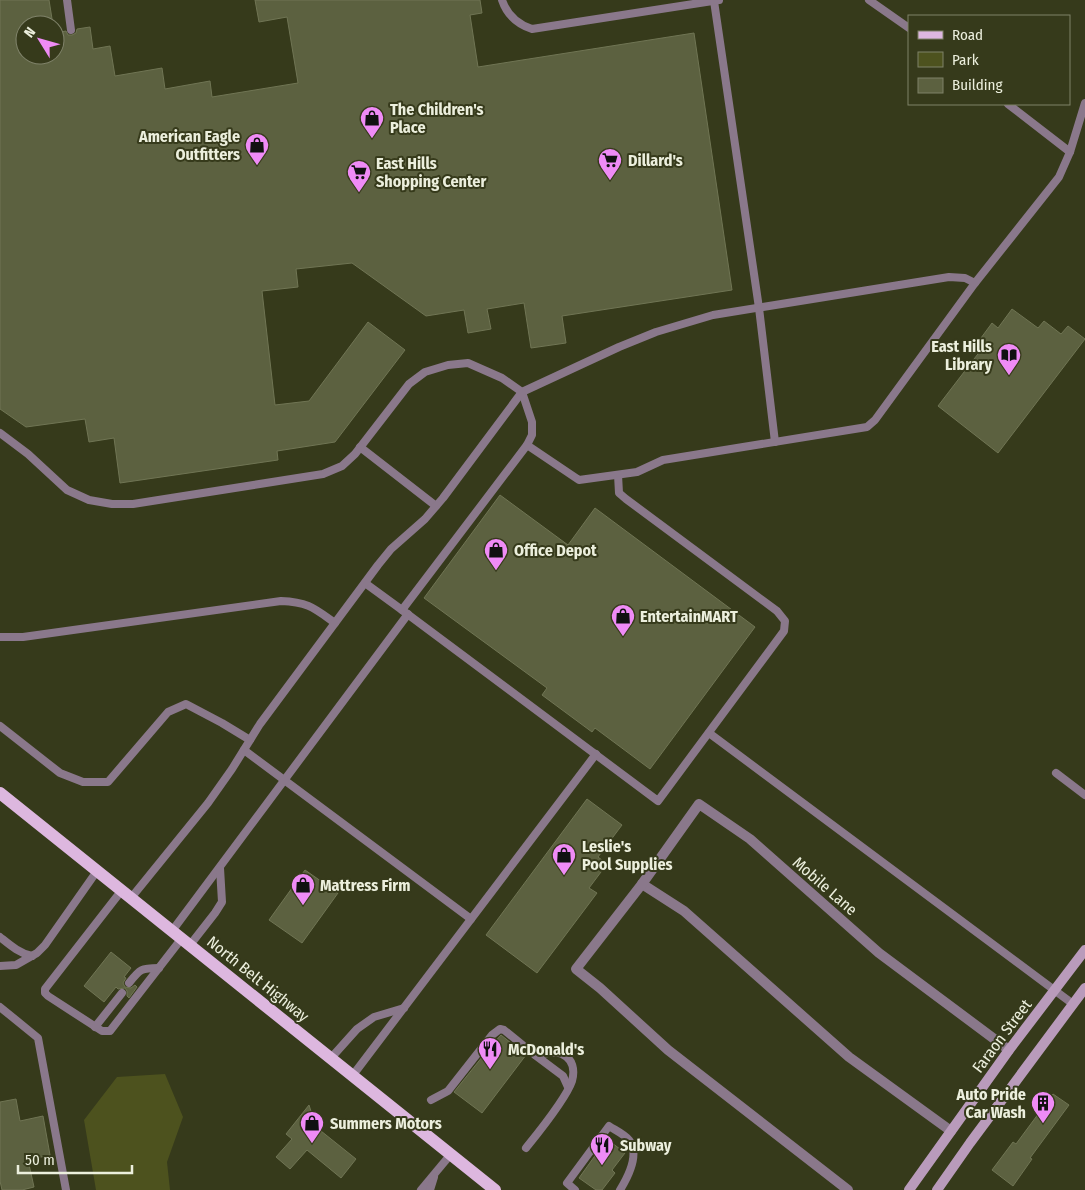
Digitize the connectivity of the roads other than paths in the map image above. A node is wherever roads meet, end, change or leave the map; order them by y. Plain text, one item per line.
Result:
1 (67, 0) edge
2 (502, 0) edge
3 (718, 0) edge
4 (869, 0) edge
5 (714, 1) edge
6 (908, 27) edge
7 (71, 30) dead end
8 (1085, 103) edge
9 (1009, 105) edge
10 (1070, 152) junction
11 (975, 283) junction
12 (758, 308) junction
13 (522, 392) junction
14 (0, 433) edge
15 (775, 442) junction
16 (527, 445) junction
17 (360, 447) junction
18 (618, 475) junction
19 (436, 506) junction
20 (365, 583) junction
21 (405, 612) junction
22 (335, 623) junction
23 (0, 637) edge
24 (0, 726) edge
25 (709, 733) junction
26 (250, 740) junction
27 (244, 750) junction
28 (596, 754) junction
29 (1056, 773) dead end
30 (285, 780) junction
31 (0, 793) edge
32 (1085, 795) edge
33 (220, 868) junction
34 (97, 870) junction
35 (642, 884) junction
36 (126, 894) junction
37 (471, 919) junction
38 (0, 937) edge
39 (181, 938) junction
40 (1085, 950) edge
41 (32, 956) junction
42 (0, 966) edge
43 (159, 968) junction
44 (129, 982) dead end
45 (1085, 988) edge
46 (1055, 990) junction
47 (122, 993) dead end
48 (1073, 1004) junction
49 (0, 1007) edge
50 (404, 1008) junction
51 (95, 1027) junction
52 (1009, 1050) junction
53 (535, 1055) junction
54 (331, 1058) junction
55 (352, 1076) junction
56 (568, 1087) junction
57 (431, 1100) dead end
58 (952, 1130) junction
59 (526, 1148) dead end
60 (450, 1154) junction
61 (435, 1173) junction
62 (66, 1190) edge
63 (421, 1190) edge
64 (430, 1190) edge
65 (495, 1190) edge
66 (575, 1190) edge
67 (620, 1190) edge
68 (848, 1190) edge
69 (909, 1190) edge
70 (937, 1190) edge

1 - 7 lane
2 - 5 lane
3 - 5 lane
4 - 6 lane
5 - 12 lane
8 - 10 lane
9 - 10 lane
10 - 11 lane
11 - 12 lane
11 - 15 lane
12 - 13 lane
12 - 15 lane
13 - 16 lane
13 - 17 lane
13 - 19 lane
14 - 17 lane
15 - 18 lane
16 - 18 lane
16 - 21 lane
17 - 19 lane
18 - 25 lane
19 - 20 lane
20 - 21 lane
20 - 22 lane
21 - 28 lane
21 - 30 lane
22 - 23 lane
22 - 26 lane
24 - 26 lane
25 - 28 lane
25 - 46 lane
26 - 27 lane
27 - 30 lane
27 - 36 lane
28 - 37 lane
29 - 32 lane
30 - 33 lane
30 - 37 lane
31 - 34 main road, North Belt Highway
33 - 39 lane
33 - 39 lane
34 - 36 main road, North Belt Highway
34 - 41 lane
35 - 52 street, Mobile Lane
35 - 58 street
35 - 68 street, Mobile Lane
36 - 39 main road, North Belt Highway
36 - 51 lane
37 - 50 lane
38 - 41 lane
39 - 43 lane
39 - 54 main road, North Belt Highway
40 - 46 main road, Faraon Street
41 - 42 lane
43 - 44 lane
43 - 51 lane
45 - 48 main road
46 - 48 lane
46 - 52 main road, Faraon Street
47 - 51 lane
48 - 70 main road
49 - 62 lane
50 - 54 lane
50 - 55 lane
52 - 58 main road, Faraon Street
53 - 56 lane
53 - 56 lane
53 - 57 lane
54 - 55 main road, North Belt Highway
55 - 60 main road, North Belt Highway
56 - 59 lane
58 - 69 main road, Faraon Street
60 - 61 lane
60 - 65 main road, North Belt Highway
61 - 63 lane
61 - 64 lane
66 - 67 lane

